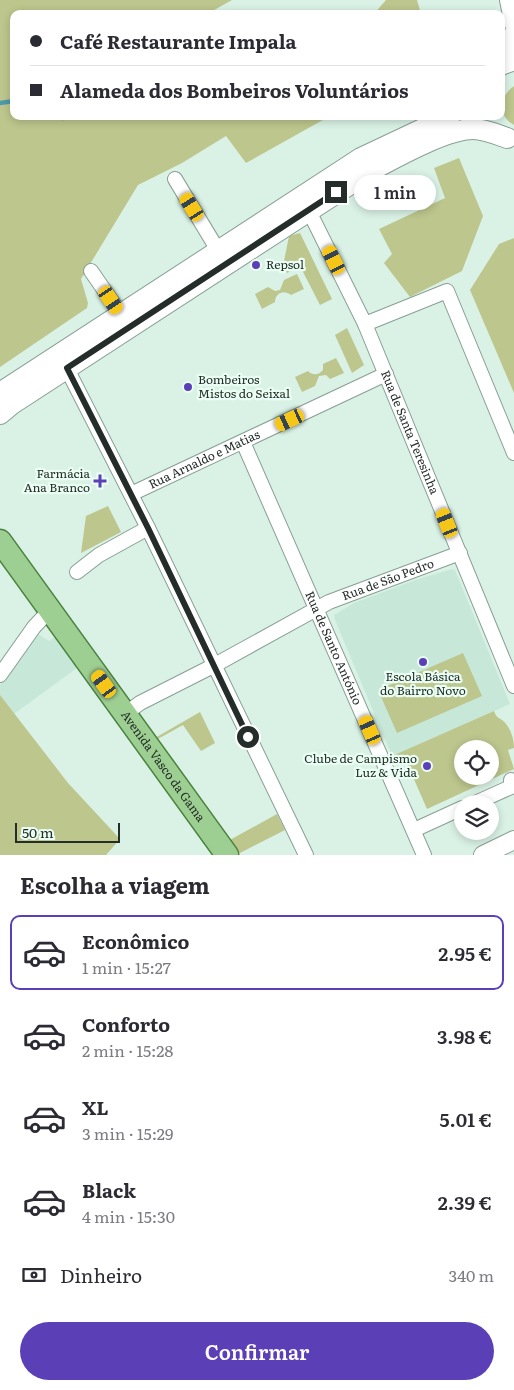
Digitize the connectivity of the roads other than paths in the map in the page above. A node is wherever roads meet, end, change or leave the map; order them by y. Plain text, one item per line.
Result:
1 (509, 0) edge
2 (514, 25) edge
3 (514, 32) edge
4 (507, 63) edge
5 (442, 120) edge
6 (487, 120) edge
7 (510, 139) edge
8 (175, 178) dead end
9 (305, 203) junction
10 (223, 257) junction
11 (91, 271) dead end
12 (125, 321) junction
13 (365, 324) junction
14 (63, 361) junction
15 (386, 374) junction
16 (0, 394) edge
17 (0, 414) edge
18 (242, 442) junction
19 (514, 453) edge
20 (131, 494) junction
21 (148, 528) junction
22 (0, 541) edge
23 (460, 553) junction
24 (77, 572) dead end
25 (48, 606) junction
26 (318, 609) junction
27 (213, 666) junction
28 (0, 676) edge
29 (514, 686) edge
30 (125, 714) junction
31 (511, 780) dead end
32 (493, 795) edge
33 (454, 812) edge
34 (414, 830) junction
35 (514, 840) edge
36 (227, 855) edge
37 (306, 855) edge
38 (424, 855) edge
39 (483, 855) edge

1 - 2 street
3 - 4 street
5 - 9 main road
6 - 7 main road
7 - 9 main road
8 - 10 street
9 - 10 main road
9 - 13 street, Rua de Santa Teresinha
10 - 12 main road
11 - 12 street
12 - 14 main road
13 - 15 street, Rua de Santa Teresinha
13 - 19 street
14 - 16 main road
14 - 17 main road
14 - 20 street
15 - 18 street, Rua Arnaldo e Matias
15 - 23 street, Rua de Santa Teresinha
18 - 20 street, Rua Arnaldo e Matias
18 - 26 street, Rua de Santo António
20 - 21 street
21 - 24 street
21 - 27 street
22 - 25 main road, Avenida Vasco da Gama
23 - 26 street, Rua de São Pedro
23 - 29 street, Rua de Santa Teresinha
25 - 28 street
25 - 30 main road, Avenida Vasco da Gama
26 - 27 street, Rua de São Pedro
26 - 34 street, Rua de Santo António
27 - 30 street, Rua de São Pedro
27 - 37 street
30 - 36 main road, Avenida Vasco da Gama
31 - 32 street
33 - 34 street
34 - 38 street, Rua de Santo António
35 - 39 street

